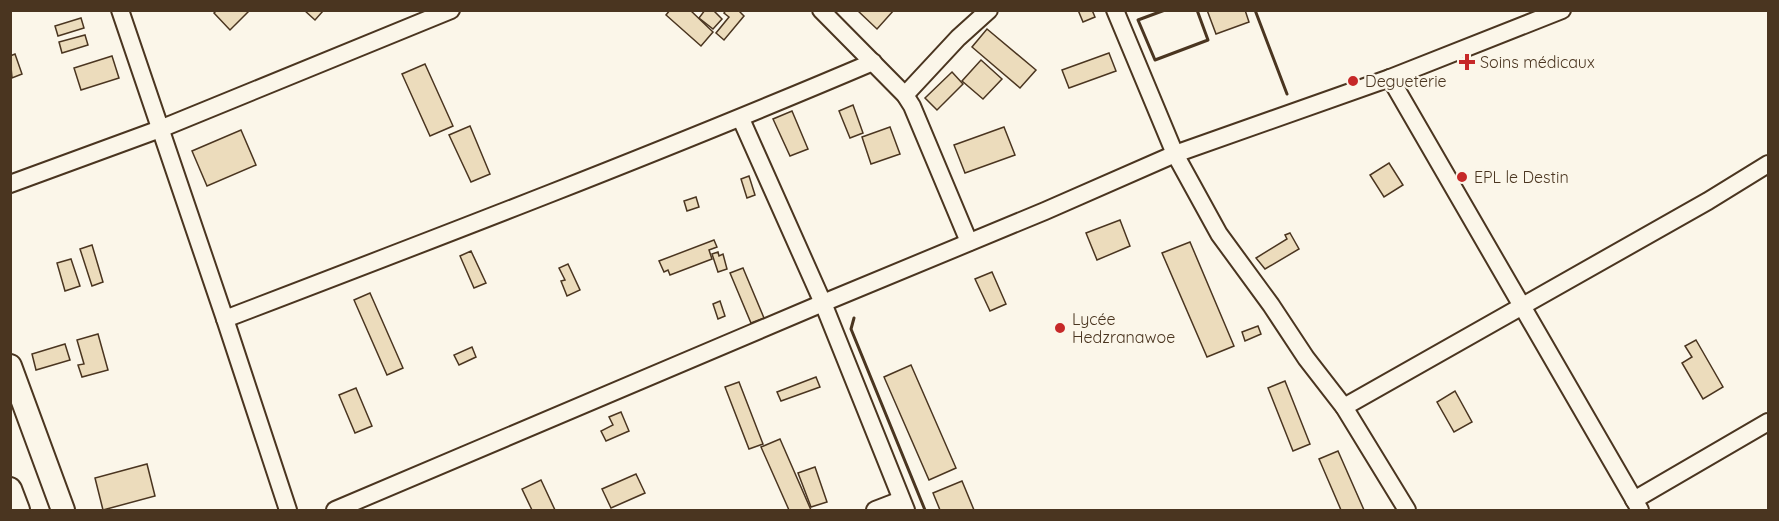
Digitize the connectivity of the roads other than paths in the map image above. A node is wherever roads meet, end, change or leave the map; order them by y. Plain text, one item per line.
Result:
1 (120, 10) edge
2 (451, 10) edge
3 (821, 10) edge
4 (989, 10) edge
5 (1115, 10) edge
6 (1562, 10) edge
7 (873, 62) junction
8 (1390, 78) junction
9 (905, 95) junction
10 (741, 118) junction
11 (160, 129) junction
12 (1175, 154) junction
13 (1768, 164) edge
14 (10, 184) edge
15 (969, 242) junction
16 (823, 303) junction
17 (1521, 307) junction
18 (225, 319) junction
19 (10, 366) edge
20 (1344, 406) junction
21 (1768, 422) edge
22 (10, 489) edge
23 (904, 505) edge
24 (1637, 505) edge
25 (18, 510) edge
26 (63, 510) edge
27 (288, 510) edge
28 (335, 510) edge
29 (875, 510) edge
30 (1407, 510) edge

1 - 11 street
2 - 11 street
3 - 7 street
4 - 9 street
5 - 12 street
6 - 8 street
7 - 9 street
7 - 10 street
8 - 12 street
8 - 17 street
9 - 15 street
10 - 16 street
10 - 18 street
11 - 14 street
11 - 18 street
12 - 15 street
12 - 20 street
13 - 17 street
15 - 16 street
16 - 23 street
16 - 28 street
17 - 20 street
17 - 24 street
18 - 27 street
19 - 26 main road
20 - 30 street
21 - 24 street
22 - 25 main road
23 - 29 street

